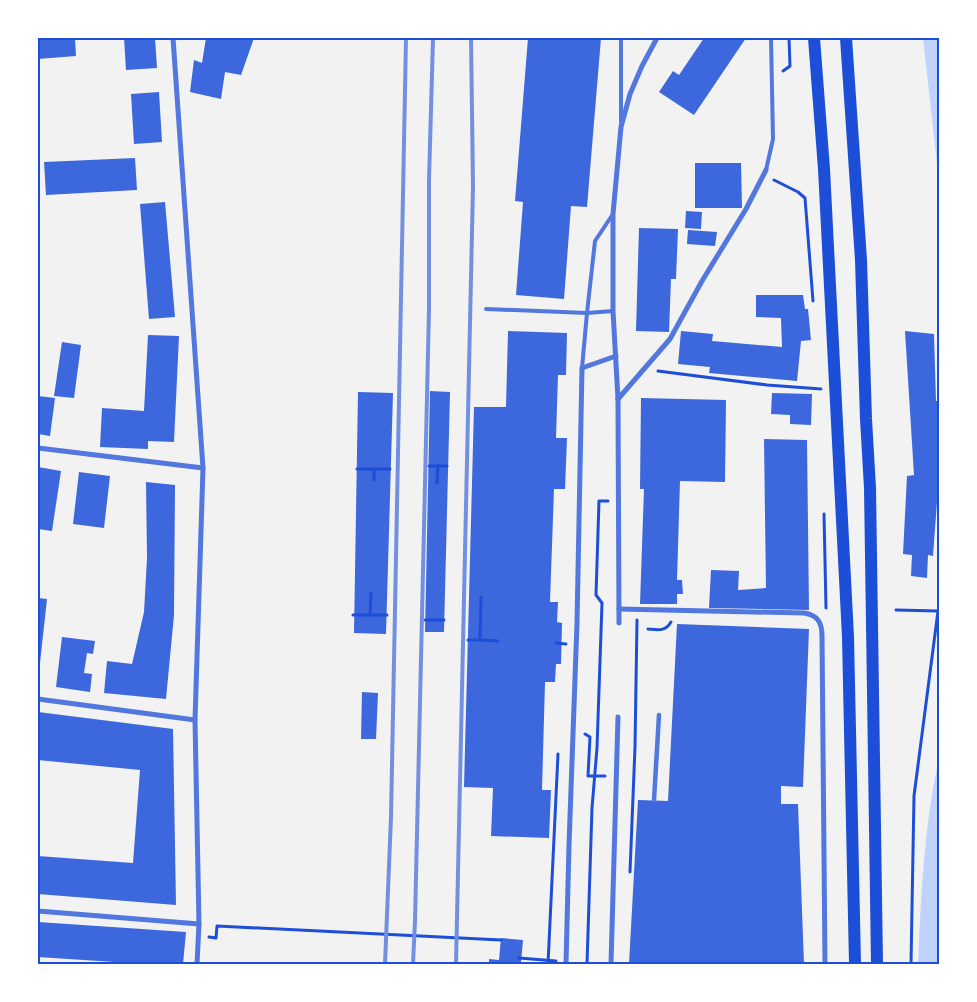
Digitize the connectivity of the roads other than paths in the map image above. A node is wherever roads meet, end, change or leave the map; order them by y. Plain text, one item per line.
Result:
1 (173, 38) edge
2 (621, 38) edge
3 (657, 38) edge
4 (771, 38) edge
5 (814, 38) edge
6 (846, 38) edge
7 (621, 127) junction
8 (766, 170) joint
9 (613, 214) junction
10 (486, 309) dead end
11 (613, 311) junction
12 (587, 312) junction
13 (616, 356) junction
14 (582, 368) junction
15 (618, 399) junction
16 (38, 448) edge
17 (203, 468) junction
18 (620, 609) junction
19 (619, 623) dead end
20 (38, 699) edge
21 (659, 715) dead end
22 (618, 717) dead end
23 (195, 720) junction
24 (654, 800) dead end
25 (38, 911) edge
26 (199, 924) junction
27 (566, 963) edge
28 (197, 964) edge
29 (611, 964) edge
30 (824, 964) edge
31 (856, 964) edge
32 (878, 964) edge

1 - 17 street
2 - 7 lane
3 - 7 street
4 - 8 lane
5 - 31 main road
6 - 32 main road
7 - 9 street
8 - 15 street
9 - 11 street
9 - 12 lane
10 - 12 lane
11 - 12 lane
11 - 13 street
12 - 14 lane
13 - 14 street
13 - 15 street
14 - 27 street
15 - 18 street
16 - 17 street
17 - 23 street
18 - 19 street
18 - 30 street
20 - 23 street
21 - 24 street
22 - 29 street
23 - 26 street
25 - 26 street
26 - 28 street

